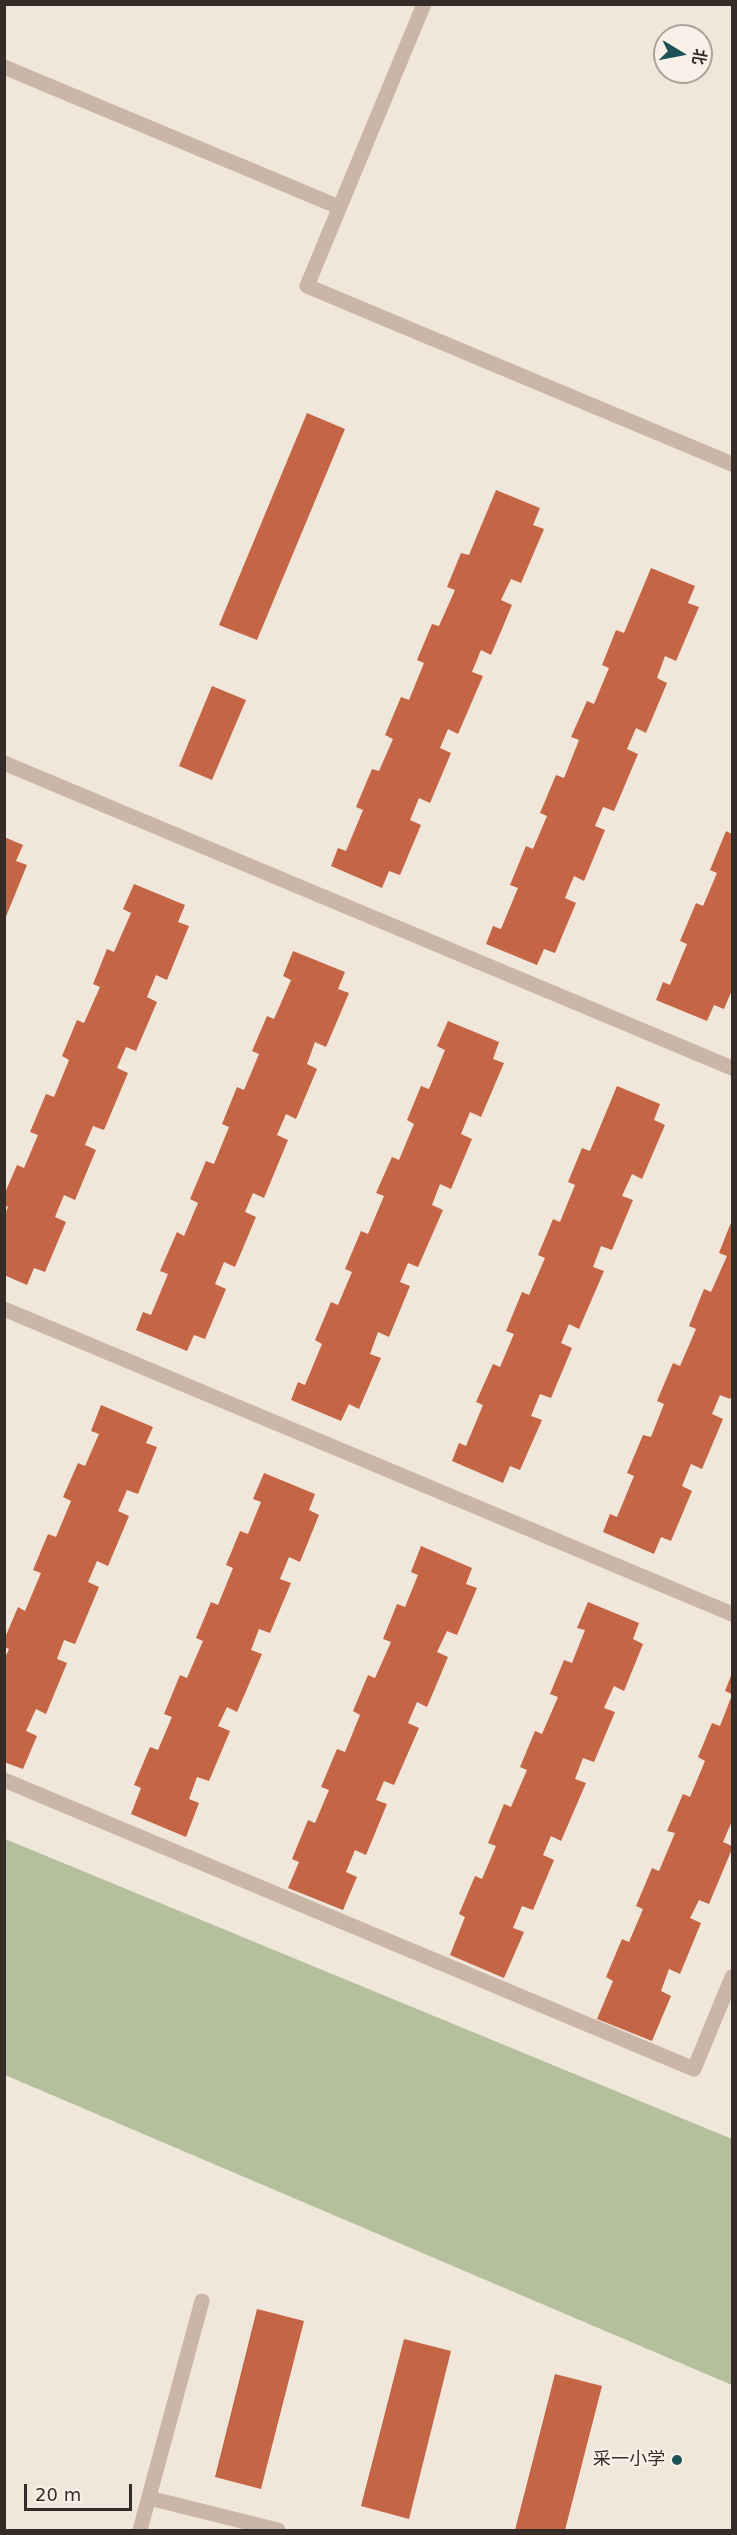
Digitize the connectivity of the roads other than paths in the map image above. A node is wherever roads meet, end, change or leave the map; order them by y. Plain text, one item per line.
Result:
1 (424, 4) edge
2 (4, 68) edge
3 (339, 207) junction
4 (732, 464) edge
5 (4, 763) edge
6 (732, 1068) edge
7 (4, 1309) edge
8 (732, 1614) edge
9 (4, 1780) edge
10 (732, 1977) edge
11 (201, 2301) dead end
12 (149, 2498) junction
13 (141, 2530) edge
14 (278, 2530) edge

1 - 3 lane
2 - 3 lane
3 - 4 lane
5 - 6 lane
7 - 8 lane
9 - 10 lane
11 - 12 lane
12 - 13 lane
12 - 14 lane

